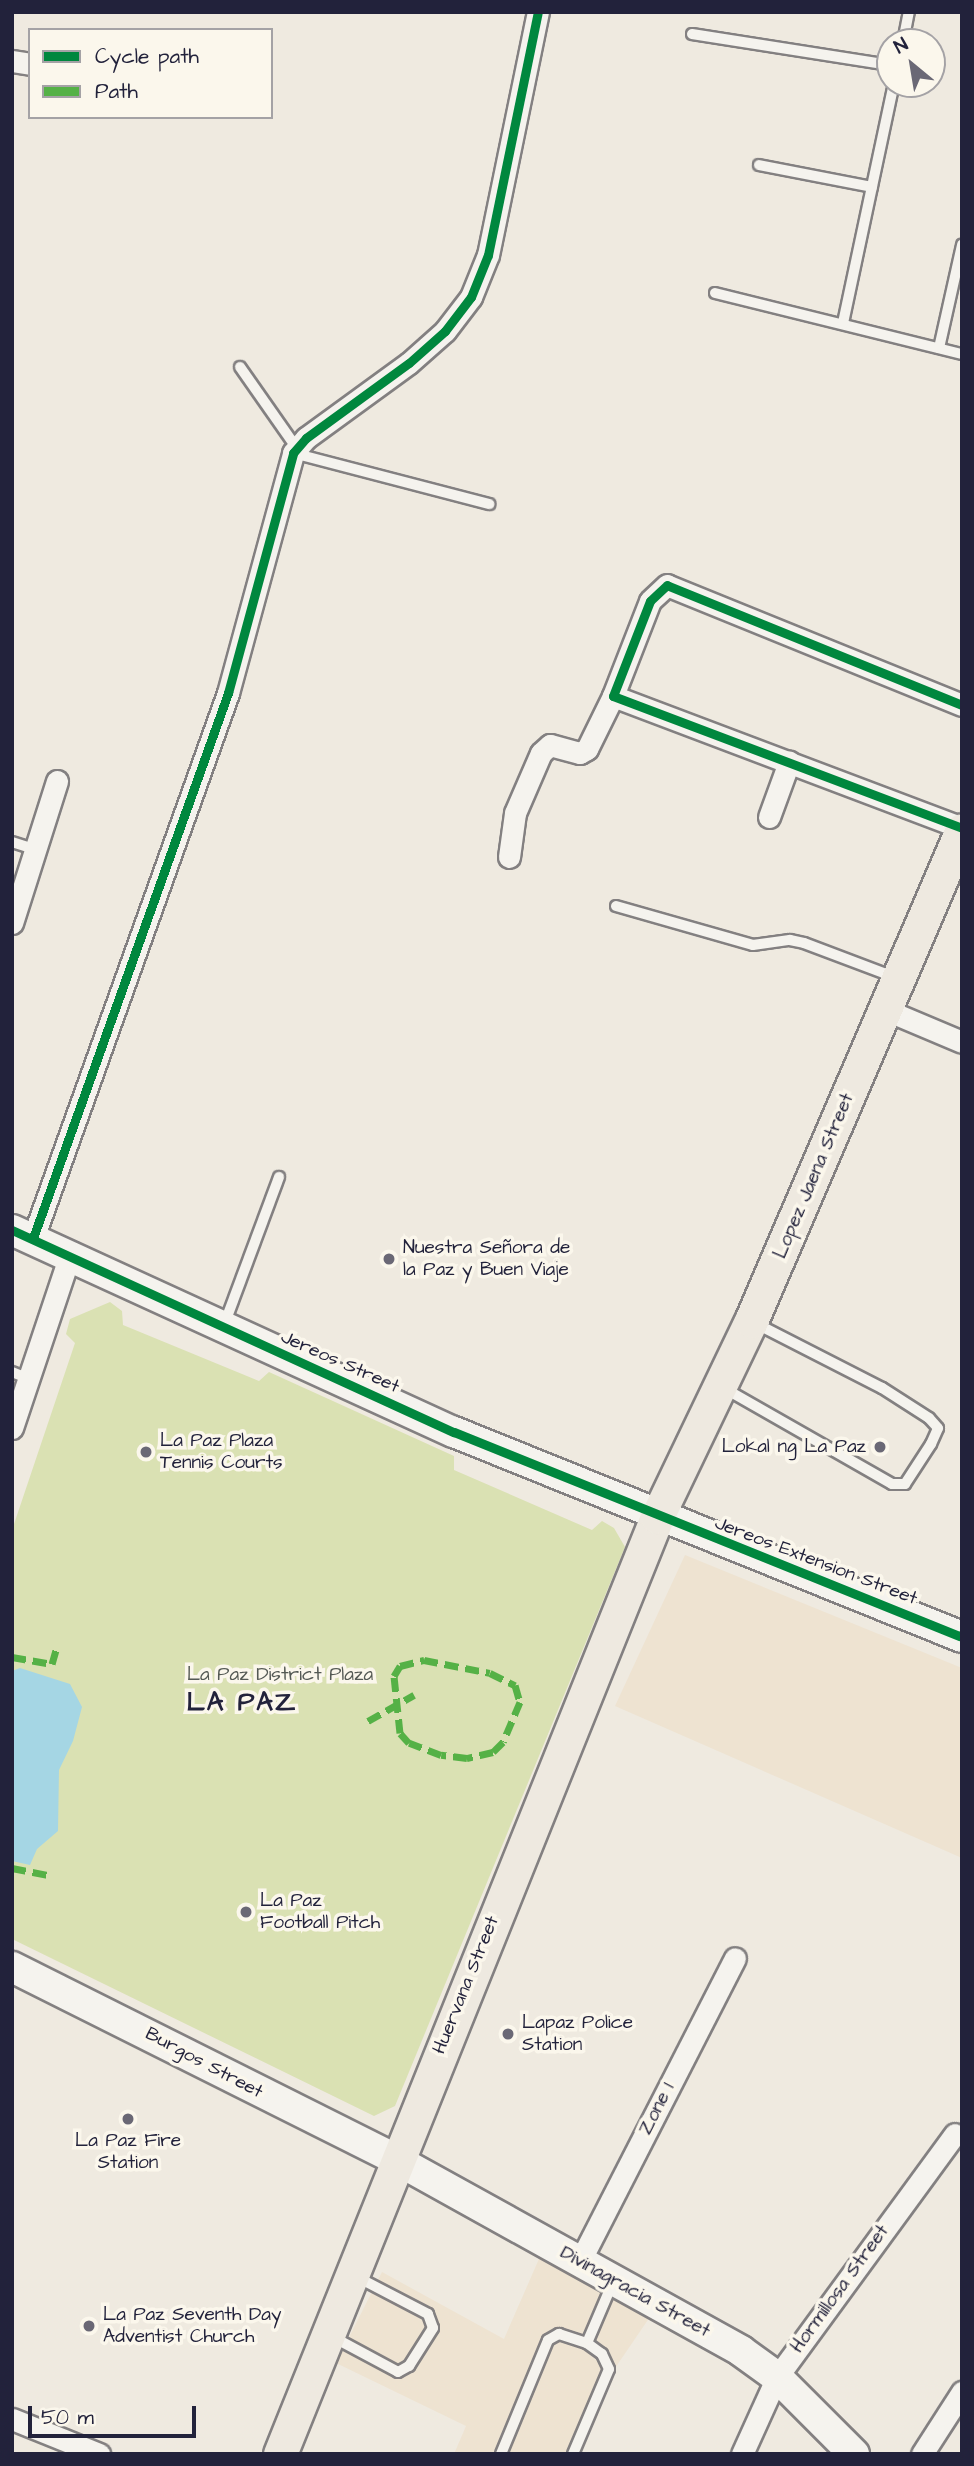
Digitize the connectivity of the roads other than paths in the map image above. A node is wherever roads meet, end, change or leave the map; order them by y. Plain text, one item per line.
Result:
1 (538, 12) edge
2 (692, 34) dead end
3 (876, 63) edge
4 (891, 98) edge
5 (759, 165) dead end
6 (872, 187) junction
7 (962, 245) edge
8 (715, 293) dead end
9 (843, 323) junction
10 (939, 348) junction
11 (962, 354) edge
12 (240, 367) dead end
13 (295, 450) junction
14 (489, 504) dead end
15 (613, 696) junction
16 (962, 705) edge
17 (789, 762) junction
18 (57, 781) dead end
19 (769, 817) dead end
20 (962, 829) edge
21 (12, 842) edge
22 (34, 849) junction
23 (509, 857) dead end
24 (616, 906) dead end
25 (12, 923) edge
26 (899, 979) junction
27 (886, 1010) junction
28 (962, 1042) edge
29 (278, 1177) dead end
30 (22, 1234) edge
31 (70, 1255) junction
32 (751, 1321) junction
33 (223, 1327) junction
34 (21, 1375) edge
35 (719, 1385) junction
36 (12, 1428) edge
37 (657, 1517) junction
38 (962, 1637) edge
39 (735, 1958) dead end
40 (12, 1967) edge
41 (955, 2134) dead end
42 (395, 2159) junction
43 (580, 2261) junction
44 (349, 2273) junction
45 (614, 2279) junction
46 (326, 2333) junction
47 (587, 2343) junction
48 (777, 2377) junction
49 (962, 2392) edge
50 (12, 2419) edge
51 (99, 2454) edge
52 (280, 2454) edge
53 (501, 2454) edge
54 (573, 2454) edge
55 (742, 2454) edge
56 (855, 2454) edge
57 (922, 2454) edge

1 - 13 street
2 - 3 lane
4 - 6 lane
5 - 6 lane
6 - 9 lane
7 - 10 lane
8 - 9 lane
9 - 10 lane
10 - 11 lane
12 - 13 lane
13 - 14 lane
13 - 30 street
15 - 16 street
15 - 17 street
15 - 23 street
17 - 19 street
17 - 20 street
18 - 22 street
20 - 26 main road, Lopez Jaena Street
21 - 22 lane
22 - 25 street
24 - 26 lane
26 - 27 main road, Lopez Jaena Street
27 - 28 street
27 - 32 main road, Lopez Jaena Street
29 - 33 lane
30 - 31 street, Jereos Street
31 - 33 street, Jereos Street
31 - 34 street
32 - 35 main road, Lopez Jaena Street
32 - 35 lane
33 - 37 street, Jereos Street
34 - 36 street
35 - 37 main road, Lopez Jaena Street
37 - 38 street, Jereos Extension Street
37 - 42 main road, Huervana Street
39 - 43 street, Zone 1
40 - 42 street, Burgos Street
41 - 48 street, Hormillosa Street
42 - 43 street, Divinagracia Street
42 - 44 main road, Huervana Street
43 - 45 street, Divinagracia Street
44 - 46 main road, Huervana Street
44 - 46 lane
45 - 47 lane
45 - 48 street, Divinagracia Street
46 - 52 main road, Huervana Street
47 - 53 lane
47 - 54 lane
48 - 55 street, Hormillosa Street
48 - 56 street, Divinagracia Street
49 - 57 street
50 - 51 street

